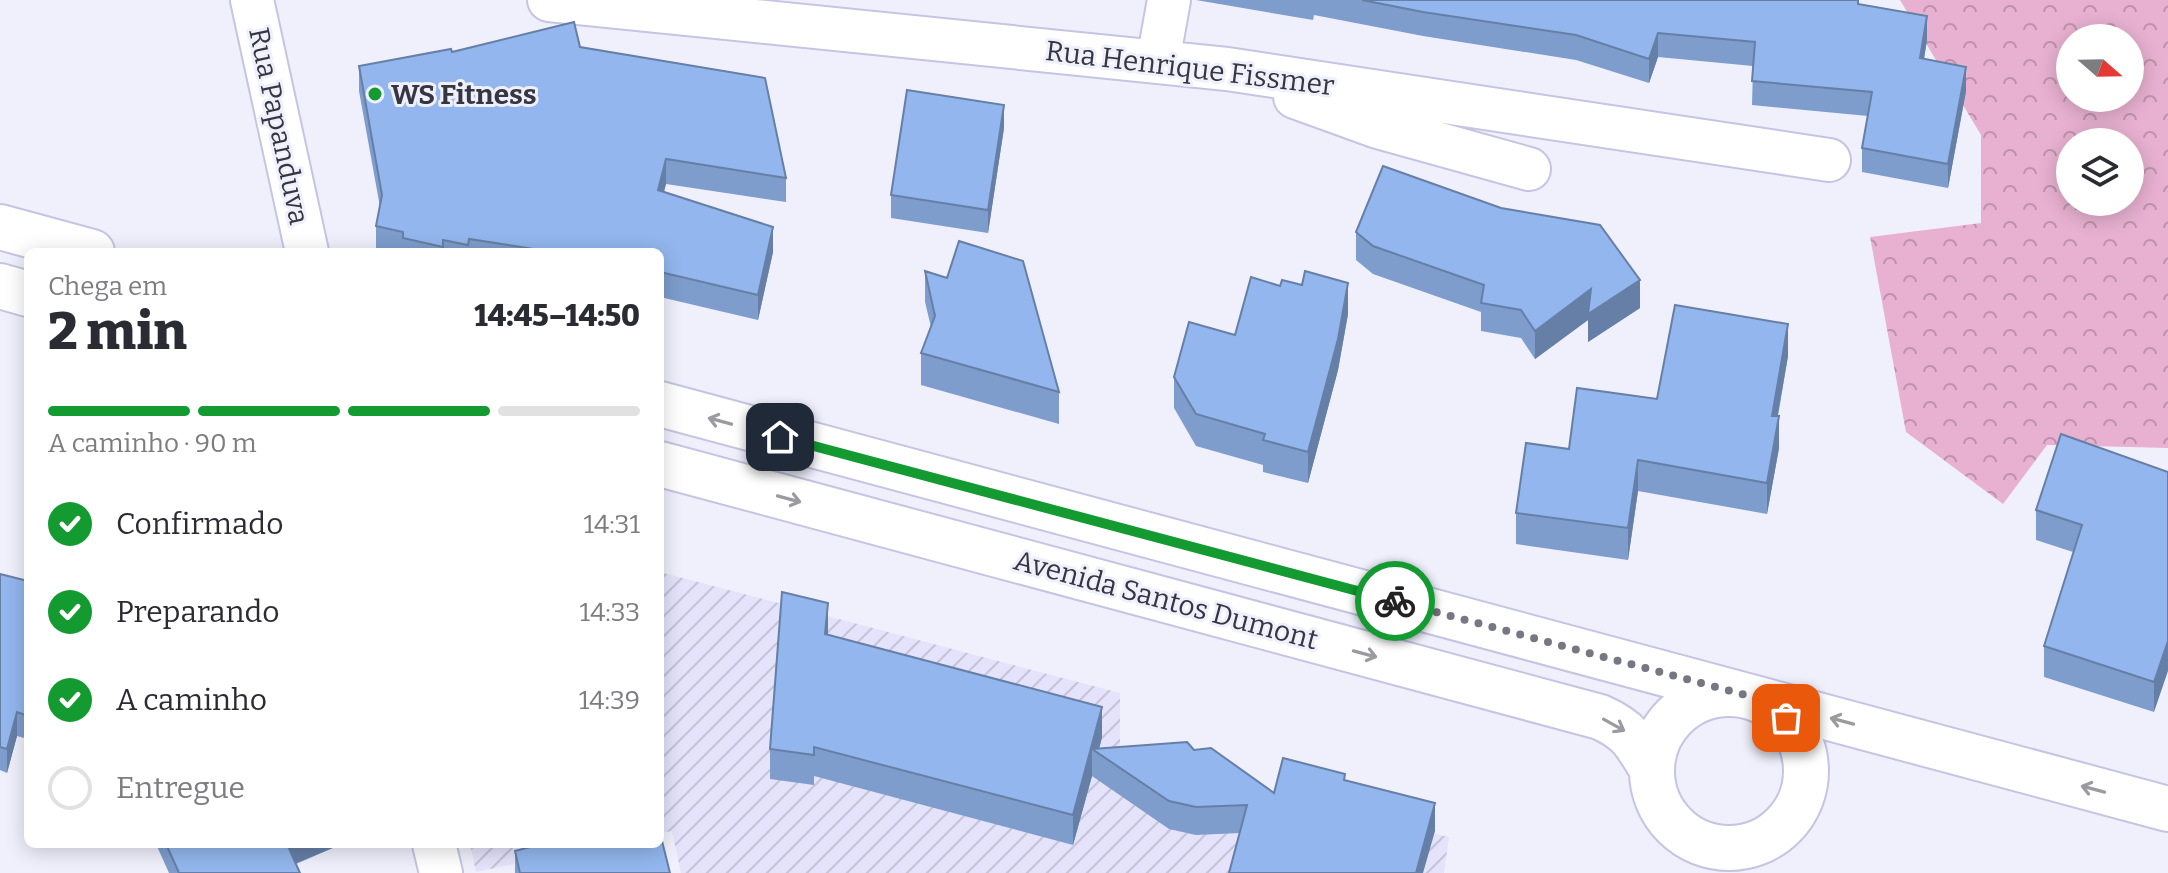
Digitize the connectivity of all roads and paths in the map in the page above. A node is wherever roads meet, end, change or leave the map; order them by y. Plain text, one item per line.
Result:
1 (252, 0) edge
2 (549, 0) edge
3 (1169, 0) edge
4 (1158, 61) junction
5 (1227, 69) junction
6 (1829, 160) dead end
7 (1529, 169) dead end
8 (0, 227) edge
9 (77, 248) edge
10 (306, 248) edge
11 (0, 286) edge
12 (24, 293) edge
13 (664, 405) edge
14 (664, 465) edge
15 (1742, 694) junction
16 (1651, 768) junction
17 (2168, 809) edge
18 (1705, 846) junction
19 (435, 848) edge
20 (441, 873) edge
21 (1740, 873) edge

1 - 10 street, Rua Papanduva
2 - 4 street, Rua Henrique Fissmer
3 - 4 street
4 - 5 street, Rua Henrique Fissmer
5 - 6 street, Rua Henrique Fissmer
5 - 7 street
8 - 9 main road
11 - 12 main road
15 -> 13 main road, Avenida Santos Dumont
14 -> 16 main road, Avenida Santos Dumont
15 - 16 main road
17 -> 15 main road, Avenida Santos Dumont
15 - 18 main road
16 - 18 main road
18 - 21 main road
19 - 20 street

